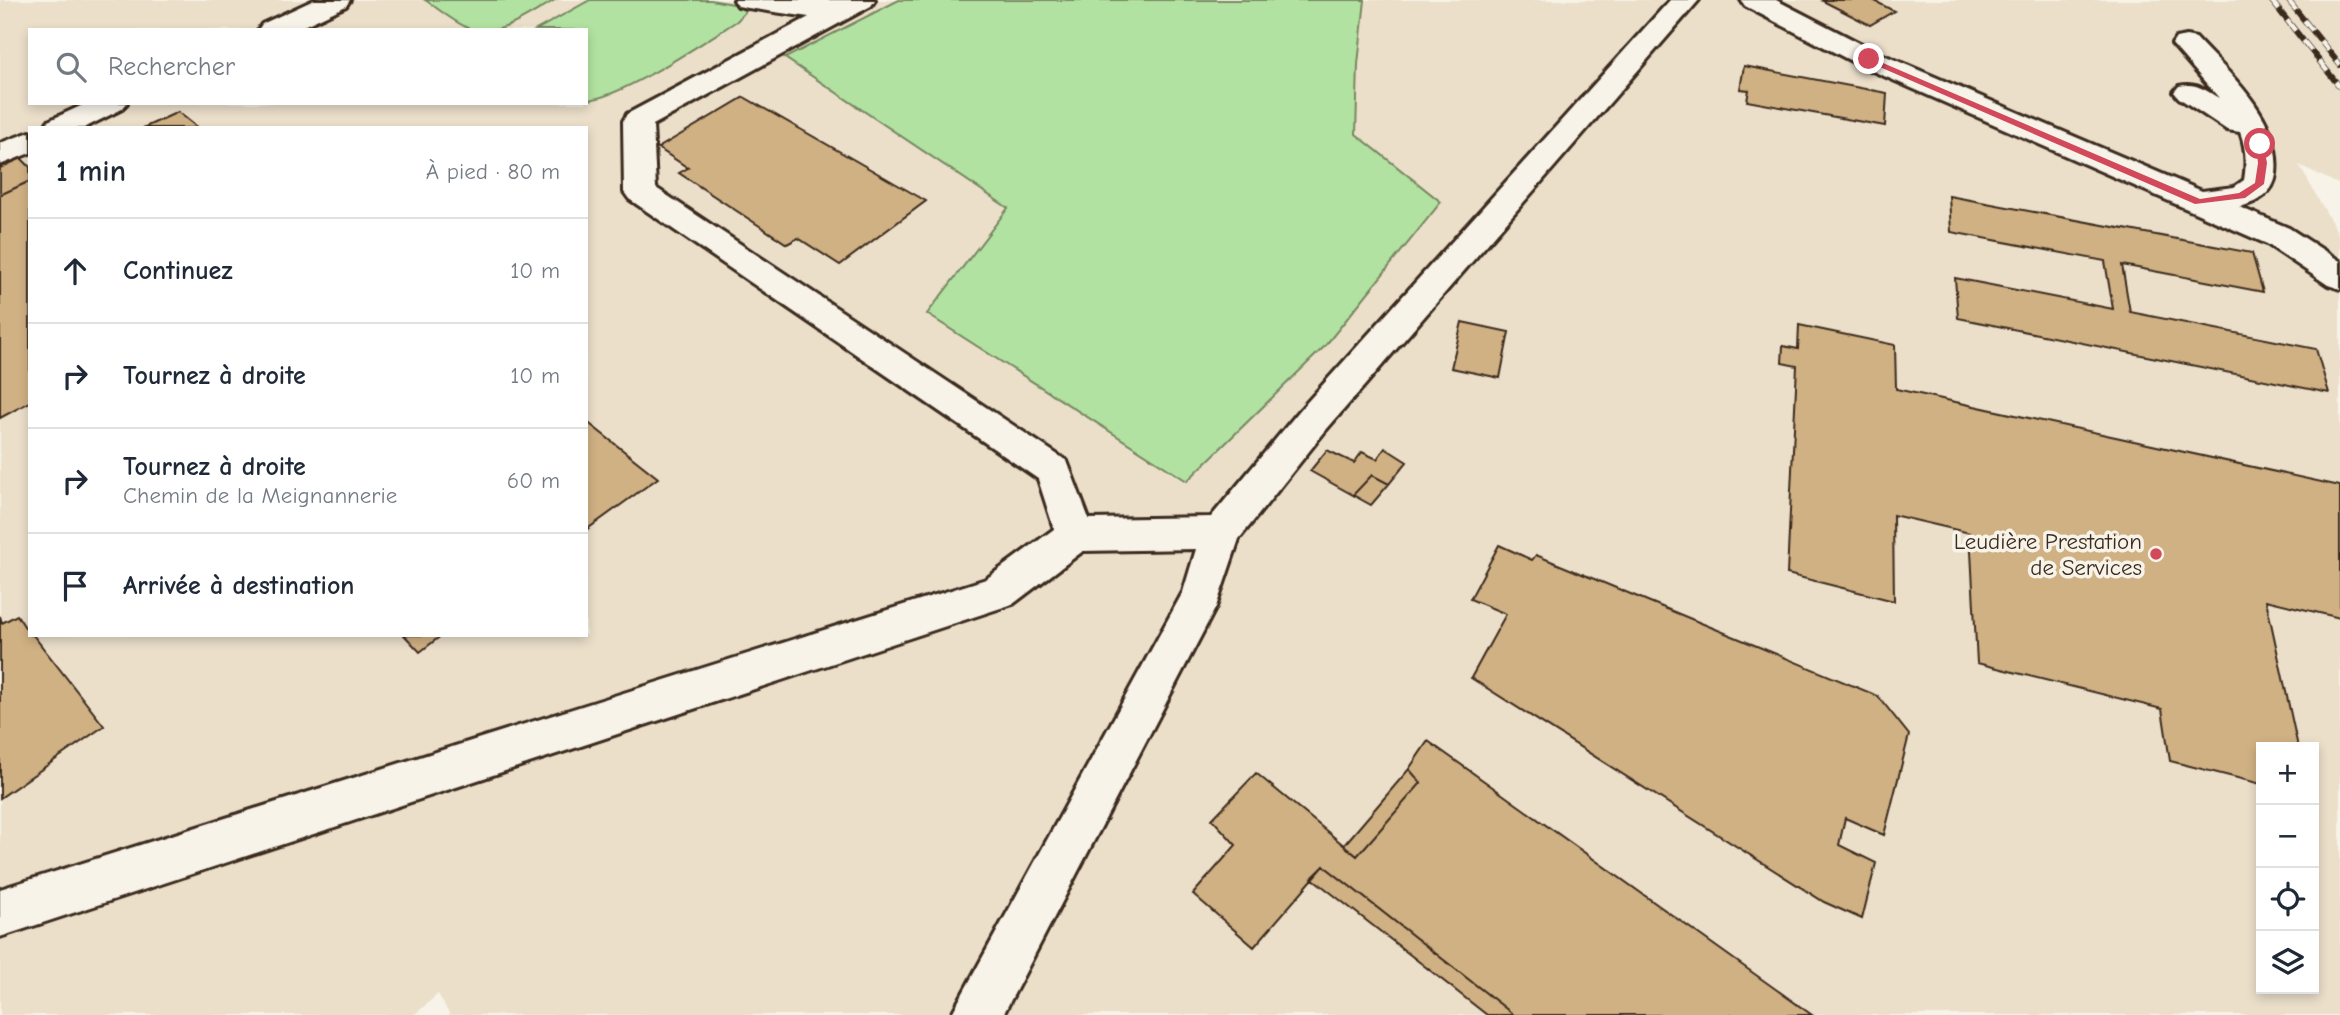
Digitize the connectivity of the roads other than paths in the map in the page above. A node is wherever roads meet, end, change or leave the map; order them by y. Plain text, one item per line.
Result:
1 (336, 0) edge
2 (748, 0) edge
3 (1685, 0) edge
4 (1755, 0) edge
5 (855, 3) edge
6 (275, 28) edge
7 (2186, 44) dead end
8 (2189, 92) dead end
9 (108, 105) edge
10 (63, 126) edge
11 (28, 142) edge
12 (2260, 144) junction
13 (0, 155) edge
14 (2199, 202) junction
15 (2340, 278) edge
16 (1221, 533) junction
17 (1075, 535) junction
18 (0, 913) edge
19 (976, 1015) edge

1 - 6 street
2 - 5 street
3 - 16 street
4 - 14 street
5 - 17 street
7 - 12 street
8 - 12 street
9 - 10 street
11 - 13 street
12 - 14 street
14 - 15 street
16 - 17 street
16 - 19 street
17 - 18 street

